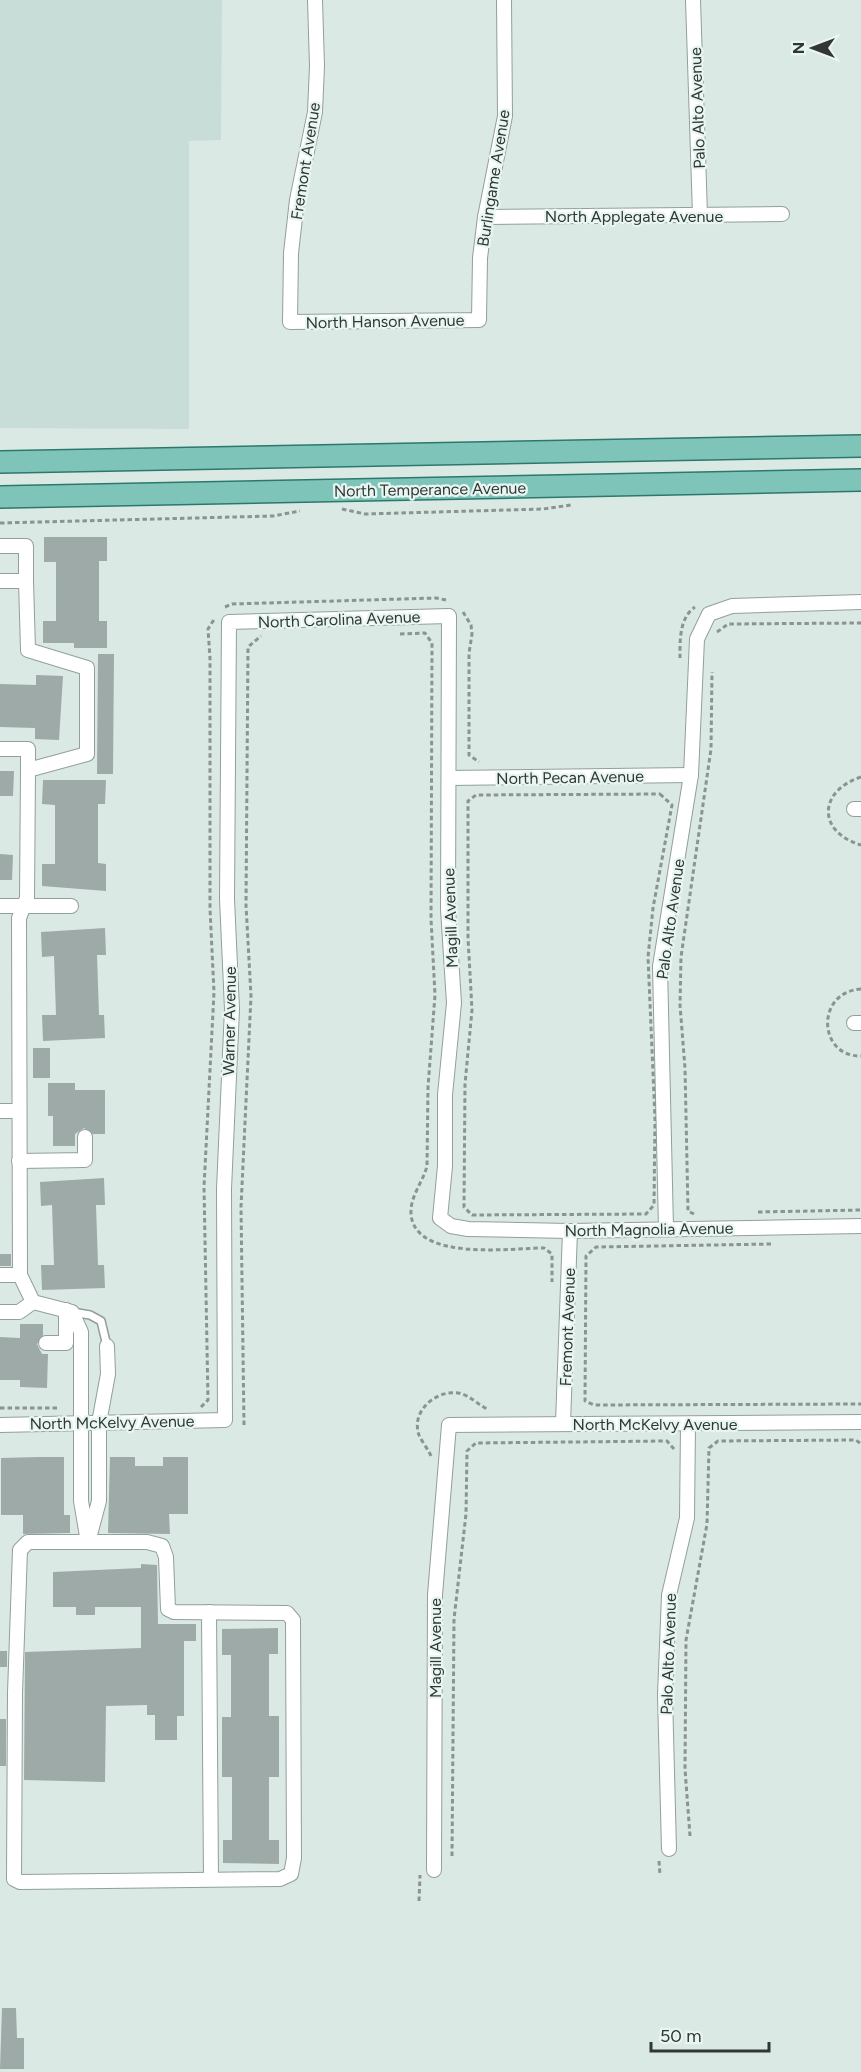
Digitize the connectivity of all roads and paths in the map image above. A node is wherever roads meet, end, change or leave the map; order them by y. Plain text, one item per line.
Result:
1 (315, 0) edge
2 (504, 0) edge
3 (693, 0) edge
4 (782, 214) dead end
5 (700, 215) junction
6 (485, 217) junction
7 (479, 320) joint
8 (290, 322) joint
9 (861, 446) edge
10 (0, 462) edge
11 (861, 480) edge
12 (0, 497) edge
13 (575, 505) dead end
14 (331, 507) dead end
15 (306, 509) dead end
16 (0, 523) edge
17 (0, 546) edge
18 (0, 581) edge
19 (26, 581) junction
20 (448, 601) dead end
21 (861, 602) edge
22 (697, 606) dead end
23 (455, 613) junction
24 (229, 622) joint
25 (861, 623) edge
26 (715, 633) dead end
27 (390, 634) dead end
28 (272, 636) dead end
29 (680, 668) dead end
30 (712, 668) dead end
31 (0, 749) edge
32 (488, 762) dead end
33 (28, 770) junction
34 (691, 776) junction
35 (449, 778) junction
36 (468, 801) joint
37 (0, 906) edge
38 (71, 906) dead end
39 (24, 907) junction
40 (0, 1112) edge
41 (19, 1112) junction
42 (85, 1137) dead end
43 (19, 1161) junction
44 (861, 1210) edge
45 (753, 1212) dead end
46 (704, 1214) dead end
47 (440, 1218) joint
48 (861, 1226) edge
49 (666, 1228) junction
50 (570, 1231) junction
51 (779, 1243) dead end
52 (0, 1275) edge
53 (20, 1275) junction
54 (552, 1287) dead end
55 (33, 1302) junction
56 (69, 1311) junction
57 (0, 1312) edge
58 (46, 1343) dead end
59 (107, 1346) joint
60 (861, 1404) edge
61 (202, 1407) dead end
62 (498, 1408) dead end
63 (225, 1420) joint
64 (861, 1422) edge
65 (81, 1423) junction
66 (99, 1423) junction
67 (563, 1423) junction
68 (0, 1425) edge
69 (244, 1425) dead end
70 (449, 1425) joint
71 (688, 1425) junction
72 (667, 1441) dead end
73 (861, 1444) edge
74 (435, 1465) dead end
75 (88, 1542) junction
76 (209, 1612) junction
77 (0, 1693) edge
78 (15, 1693) junction
79 (690, 1836) dead end
80 (669, 1849) dead end
81 (452, 1856) dead end
82 (420, 1865) dead end
83 (434, 1870) dead end
84 (212, 1880) junction
85 (419, 1900) dead end

1 - 8 street, Fremont Avenue
2 - 6 street, Burlingame Avenue
3 - 5 street, Palo Alto Avenue
4 - 5 street, North Applegate Avenue
5 - 6 street, North Applegate Avenue
6 - 7 street, Burlingame Avenue
7 - 8 street, North Hanson Avenue
9 - 10 main road
11 - 12 main road, North Temperance Avenue
13 - 14 path
15 - 16 path
17 - 19 street
18 - 19 street
19 - 33 street
20 - 61 path
21 - 34 street, Palo Alto Avenue
22 - 29 path
23 - 24 street, North Carolina Avenue
23 - 32 path
23 - 35 street, Magill Avenue
24 - 63 street, Warner Avenue
25 - 26 path
27 - 54 path
28 - 69 path
30 - 46 path
31 - 33 street
33 - 39 street
34 - 35 street, North Pecan Avenue
34 - 49 street, Palo Alto Avenue
35 - 47 street, Magill Avenue
36 - 36 path
37 - 39 street
38 - 39 street
39 - 41 street
40 - 41 street
41 - 43 street
42 - 43 street
43 - 53 street
44 - 45 path
47 - 50 street, North Magnolia Avenue
48 - 49 street, North Magnolia Avenue
49 - 50 street, North Magnolia Avenue
50 - 67 street, Fremont Avenue
51 - 60 path
52 - 53 street
53 - 55 street
55 - 56 street
55 - 57 street
56 - 58 street
56 - 59 lane
56 - 65 street
59 - 66 street
62 - 74 path
63 - 66 street, North McKelvy Avenue
64 - 71 street, North McKelvy Avenue
65 - 66 street, North McKelvy Avenue
65 - 68 street, North McKelvy Avenue
65 - 75 street
66 - 75 street
67 - 70 street, North McKelvy Avenue
67 - 71 street, North McKelvy Avenue
70 - 83 street, Magill Avenue
71 - 80 street, Palo Alto Avenue
72 - 81 path
73 - 79 path
75 - 76 street
75 - 78 street
76 - 84 street
76 - 84 street
77 - 78 street
78 - 84 street
82 - 85 path

